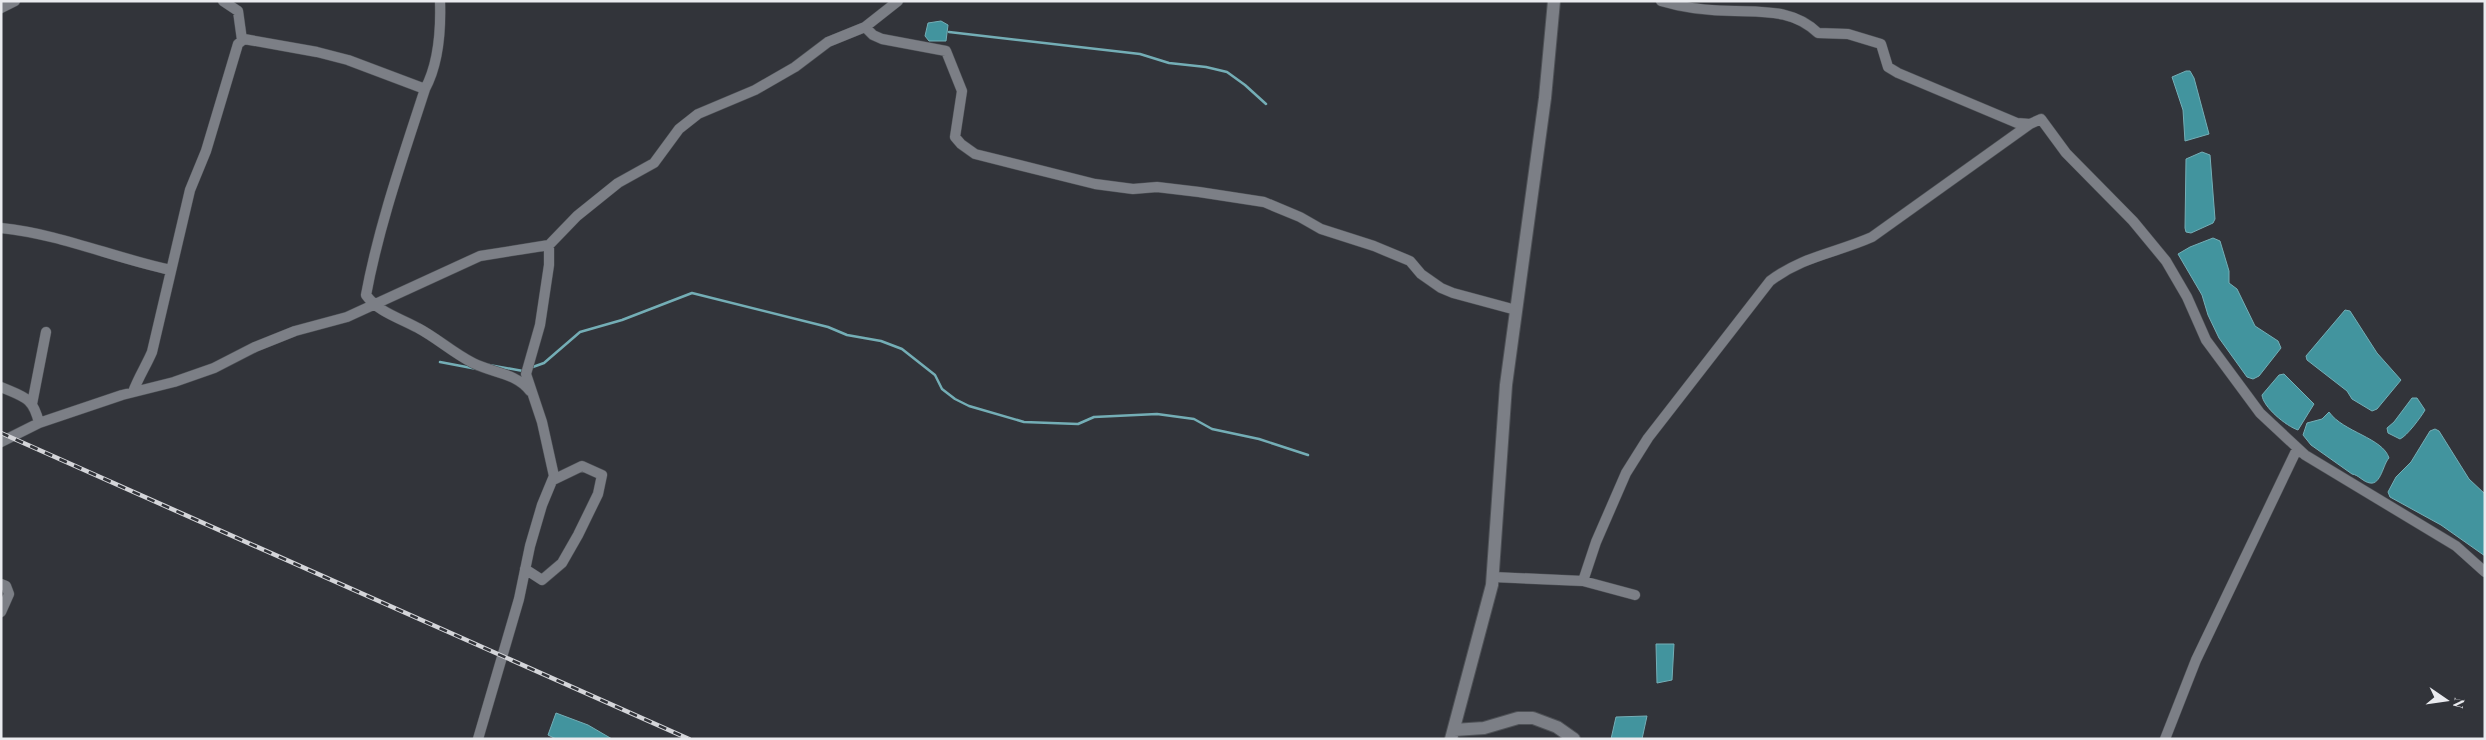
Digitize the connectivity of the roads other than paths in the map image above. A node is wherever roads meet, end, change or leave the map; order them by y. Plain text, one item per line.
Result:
1 (15, 1) edge
2 (224, 1) edge
3 (440, 1) edge
4 (1554, 1) edge
5 (1661, 1) edge
6 (894, 4) edge
7 (1, 8) edge
8 (865, 27) junction
9 (242, 40) junction
10 (425, 89) junction
11 (2030, 124) junction
12 (1, 228) edge
13 (549, 245) junction
14 (171, 270) junction
15 (373, 305) junction
16 (1516, 310) junction
17 (46, 332) dead end
18 (1, 387) edge
19 (530, 391) junction
20 (133, 392) junction
21 (32, 404) junction
22 (39, 423) junction
23 (1, 442) edge
24 (2297, 449) junction
25 (553, 480) junction
26 (525, 569) junction
27 (2485, 572) edge
28 (1493, 577) junction
29 (1583, 581) junction
30 (1, 584) edge
31 (1635, 596) dead end
32 (1, 612) edge
33 (1453, 734) edge
34 (478, 739) edge
35 (1574, 739) edge
36 (2166, 739) edge

1 - 7 street
2 - 9 street
3 - 10 street
4 - 16 street
5 - 11 street
6 - 8 street
8 - 13 street
8 - 16 street
9 - 10 street
9 - 14 street
10 - 15 street
11 - 24 street
11 - 29 street
12 - 14 street
13 - 15 street
13 - 19 street
14 - 20 street
15 - 19 street
15 - 20 street
16 - 28 street
17 - 21 street
18 - 21 street
19 - 25 street
20 - 22 street
21 - 22 street
22 - 23 street
24 - 27 street
24 - 36 street
25 - 26 street
25 - 26 street
26 - 34 street
28 - 29 street
28 - 33 street
29 - 31 street
30 - 32 street
33 - 35 street

